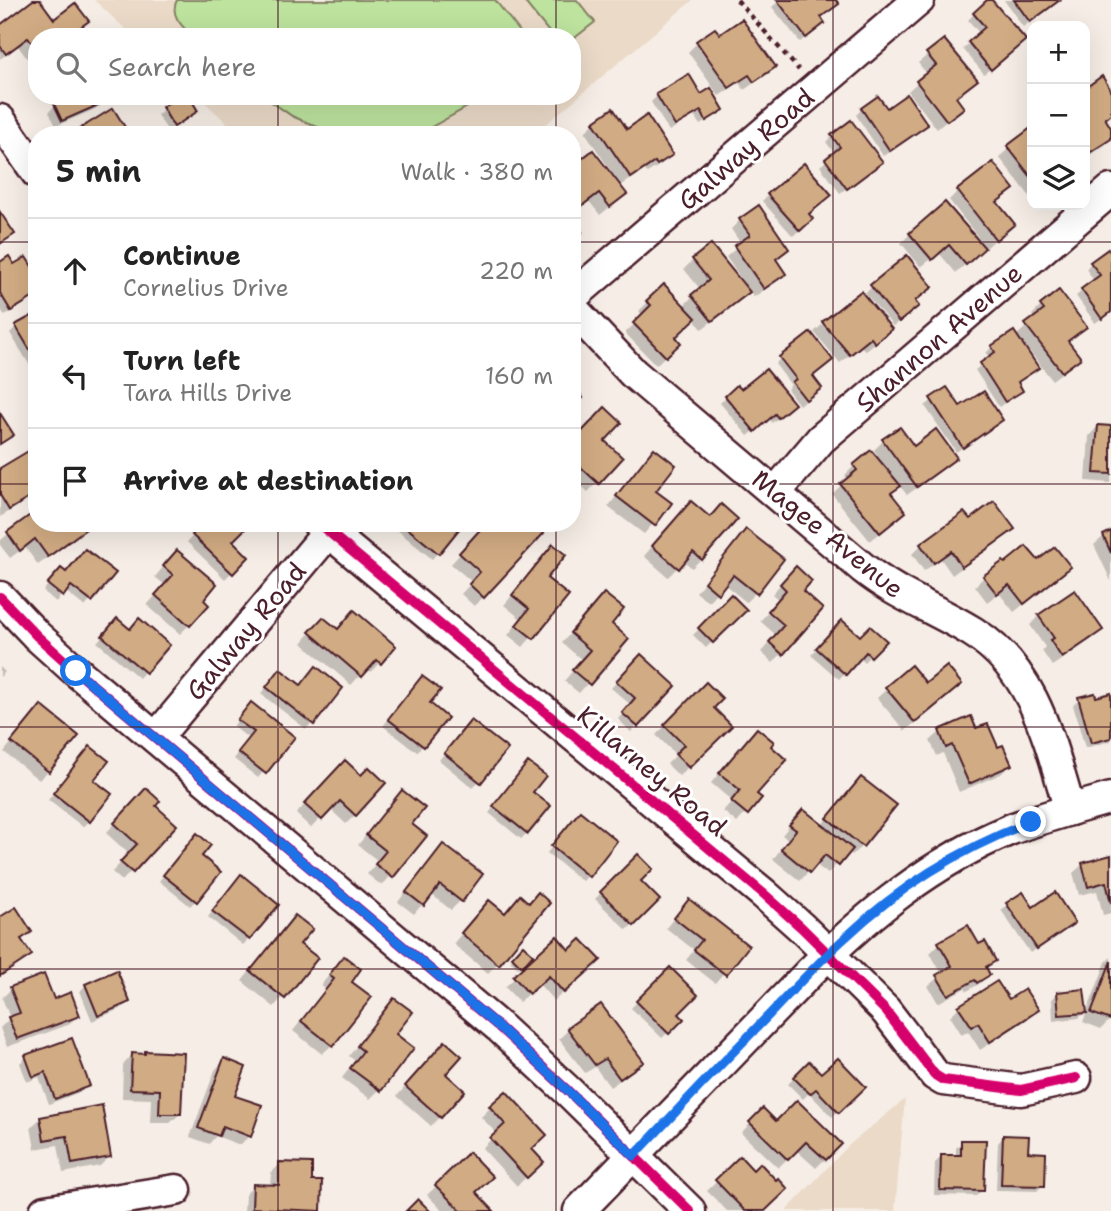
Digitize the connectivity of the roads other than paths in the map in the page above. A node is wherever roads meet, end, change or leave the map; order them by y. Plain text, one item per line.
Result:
1 (919, 0) edge
2 (0, 120) edge
3 (28, 160) edge
4 (1111, 190) edge
5 (581, 290) edge
6 (581, 318) edge
7 (775, 493) junction
8 (323, 532) edge
9 (335, 532) edge
10 (0, 597) edge
11 (156, 738) junction
12 (1111, 798) edge
13 (1070, 810) junction
14 (829, 954) junction
15 (1076, 1078) dead end
16 (634, 1156) junction
17 (176, 1190) dead end
18 (45, 1211) edge
19 (579, 1211) edge
20 (690, 1211) edge

1 - 5 street, Galway Road
2 - 3 street
4 - 7 street, Shannon Avenue
6 - 7 street, Magee Avenue
7 - 13 street, Magee Avenue
8 - 11 street, Galway Road
9 - 14 street, Killarney Road
10 - 11 street
11 - 16 street
12 - 13 street
13 - 14 street
14 - 15 street, Killarney Road
14 - 16 street
16 - 19 street
16 - 20 street
17 - 18 street

